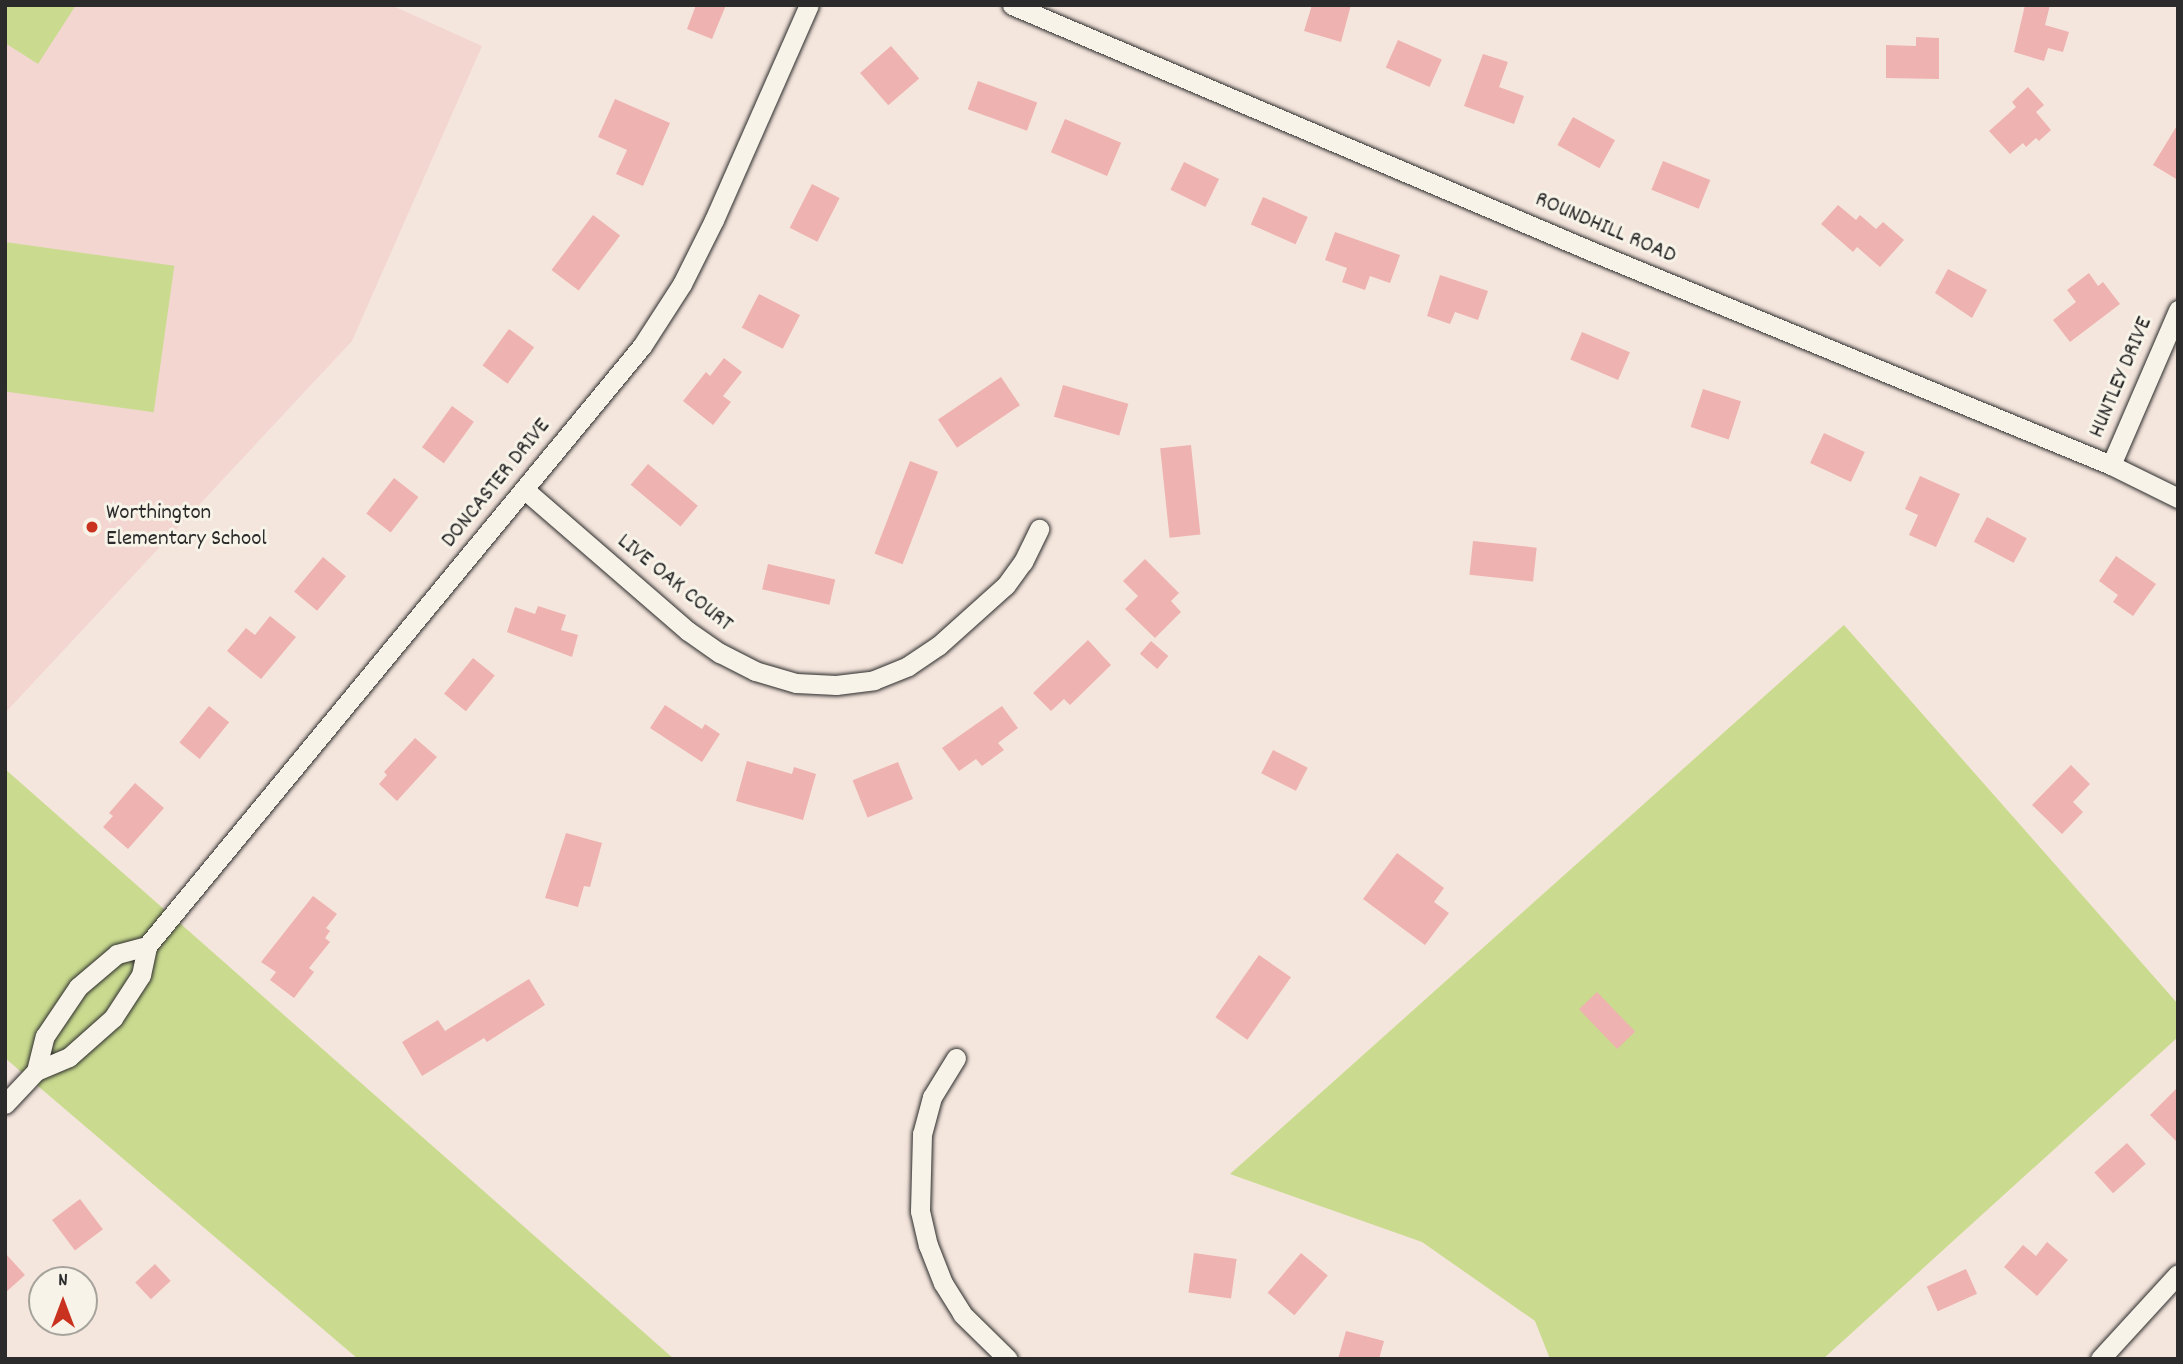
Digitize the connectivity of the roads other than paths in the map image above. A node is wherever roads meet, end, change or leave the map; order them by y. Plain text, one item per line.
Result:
1 (809, 5) edge
2 (1012, 5) edge
3 (2178, 310) edge
4 (2111, 465) junction
5 (525, 490) junction
6 (2178, 498) edge
7 (1039, 529) dead end
8 (146, 946) junction
9 (956, 1058) dead end
10 (36, 1071) junction
11 (5, 1104) edge
12 (2178, 1274) edge
13 (1008, 1359) edge
14 (2100, 1359) edge

1 - 5 street, DONCASTER DRIVE
2 - 4 street, ROUNDHILL ROAD
3 - 4 street, HUNTLEY DRIVE
4 - 6 street, ROUNDHILL ROAD
5 - 7 street, LIVE OAK COURT
5 - 8 street, DONCASTER DRIVE
8 - 10 street, DONCASTER DRIVE
8 - 10 street
9 - 13 street
10 - 11 street
12 - 14 street

